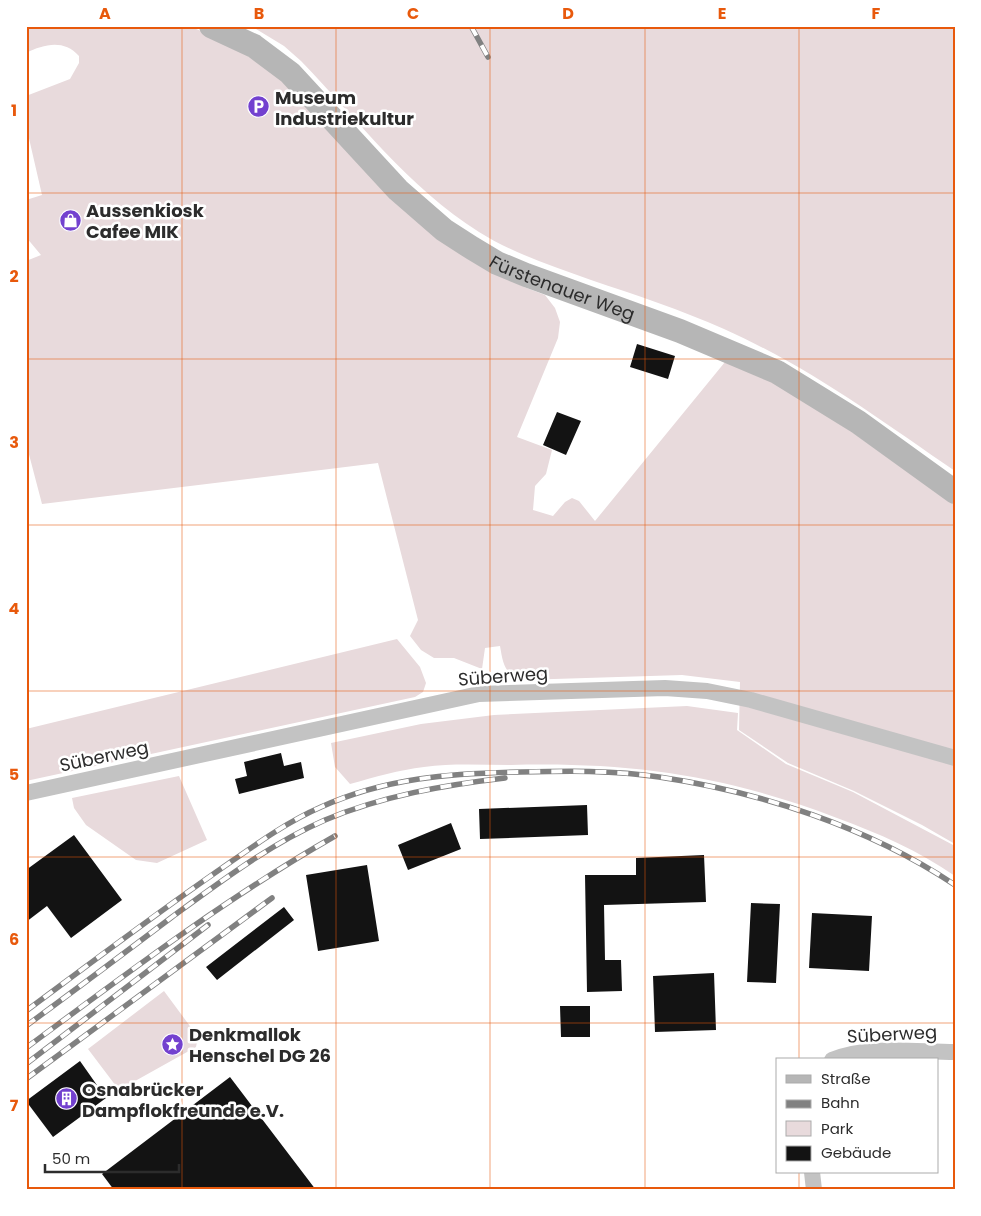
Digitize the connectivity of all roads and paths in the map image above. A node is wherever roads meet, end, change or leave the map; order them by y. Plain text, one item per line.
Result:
1 (211, 26) edge
2 (955, 492) edge
3 (955, 758) edge
4 (26, 794) edge
5 (955, 1052) edge
6 (836, 1058) edge
7 (812, 1174) edge
8 (814, 1190) edge

1 - 2 street, Fürstenauer Weg
3 - 4 street, Süberweg
5 - 6 street, Süberweg
7 - 8 street

